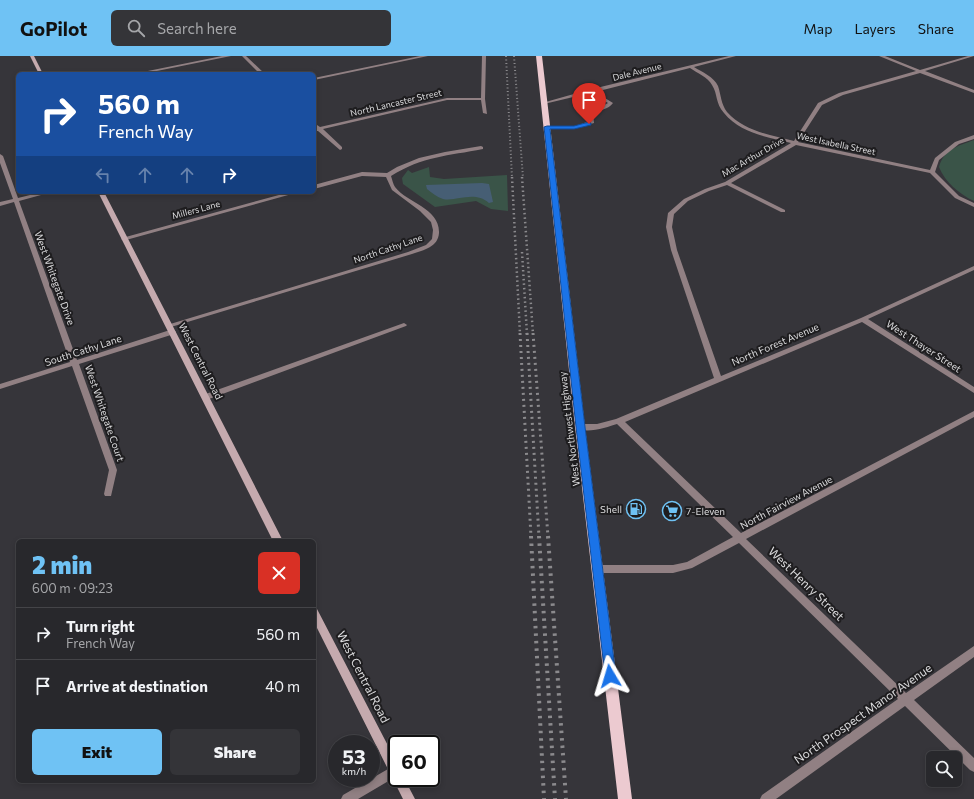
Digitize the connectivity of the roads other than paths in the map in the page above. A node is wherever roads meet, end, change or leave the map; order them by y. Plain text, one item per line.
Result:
1 (32, 56) edge
2 (229, 56) edge
3 (244, 56) edge
4 (426, 56) edge
5 (484, 56) edge
6 (539, 56) edge
7 (734, 56) edge
8 (881, 56) edge
9 (973, 56) edge
10 (691, 67) junction
11 (920, 71) junction
12 (40, 72) edge
13 (145, 72) edge
14 (261, 72) edge
15 (316, 79) edge
16 (590, 91) junction
17 (974, 92) edge
18 (483, 99) junction
19 (544, 103) junction
20 (485, 113) dead end
21 (547, 127) junction
22 (316, 130) edge
23 (974, 137) edge
24 (795, 143) junction
25 (340, 148) dead end
26 (481, 148) dead end
27 (0, 156) edge
28 (932, 172) junction
29 (388, 175) junction
30 (727, 183) junction
31 (316, 186) edge
32 (41, 194) edge
33 (102, 194) edge
34 (289, 194) edge
35 (16, 200) junction
36 (0, 204) edge
37 (974, 205) edge
38 (783, 211) dead end
39 (124, 239) junction
40 (974, 268) edge
41 (862, 319) junction
42 (404, 325) dead end
43 (171, 329) junction
44 (75, 363) junction
45 (718, 378) junction
46 (0, 387) edge
47 (974, 390) edge
48 (206, 397) junction
49 (974, 414) edge
50 (619, 421) junction
51 (580, 427) junction
52 (108, 494) dead end
53 (277, 539) edge
54 (740, 539) junction
55 (598, 569) junction
56 (316, 616) edge
57 (974, 651) edge
58 (906, 700) junction
59 (388, 757) edge
60 (974, 766) edge
61 (388, 779) edge
62 (403, 787) edge
63 (346, 799) edge
64 (409, 799) edge
65 (625, 799) edge
66 (766, 799) edge

1 - 12 main road
2 - 13 street
3 - 14 street
4 - 15 street
5 - 18 street
6 - 19 main road, West Northwest Highway
7 - 10 street, Dale Avenue
8 - 11 street
9 - 11 street, Mac Arthur Drive
10 - 16 street, Dale Avenue
10 - 24 street, West Isabella Street
11 - 17 street
11 - 24 street, Mac Arthur Drive
16 - 19 street, Dale Avenue
16 - 21 street
18 - 20 street
18 - 22 street, North Lancaster Street
19 - 21 main road, West Northwest Highway
21 - 51 main road, West Northwest Highway
22 - 25 street
23 - 28 street
24 - 28 street, West Isabella Street
24 - 30 street, Mac Arthur Drive
26 - 29 street
27 - 35 street, West Whitegate Drive
28 - 37 street
29 - 31 street
29 - 43 street, North Cathy Lane
30 - 38 street
30 - 45 street, Mac Arthur Drive
32 - 35 street
33 - 39 main road, West Central Road
34 - 39 street, Millers Lane
35 - 36 street
35 - 44 street, West Whitegate Drive
39 - 43 main road, West Central Road
40 - 41 street, North Forest Avenue
41 - 45 street, North Forest Avenue
41 - 47 street, West Thayer Street
42 - 48 street
43 - 44 street, South Cathy Lane
43 - 48 main road, West Central Road
44 - 46 street, South Cathy Lane
44 - 52 street, West Whitegate Court
45 - 50 street, North Forest Avenue
48 - 53 main road, West Central Road
49 - 54 street, North Fairview Avenue
50 - 51 street, North Forest Avenue
50 - 54 street, West Henry Street
51 - 55 main road, West Northwest Highway
54 - 55 street, North Fairview Avenue
54 - 58 street, West Henry Street
55 - 65 main road, West Northwest Highway
56 - 59 main road, West Central Road
57 - 58 street, North Prospect Manor Avenue
58 - 60 street, West Henry Street
58 - 66 street, North Prospect Manor Avenue
61 - 63 street
62 - 64 main road, West Central Road

